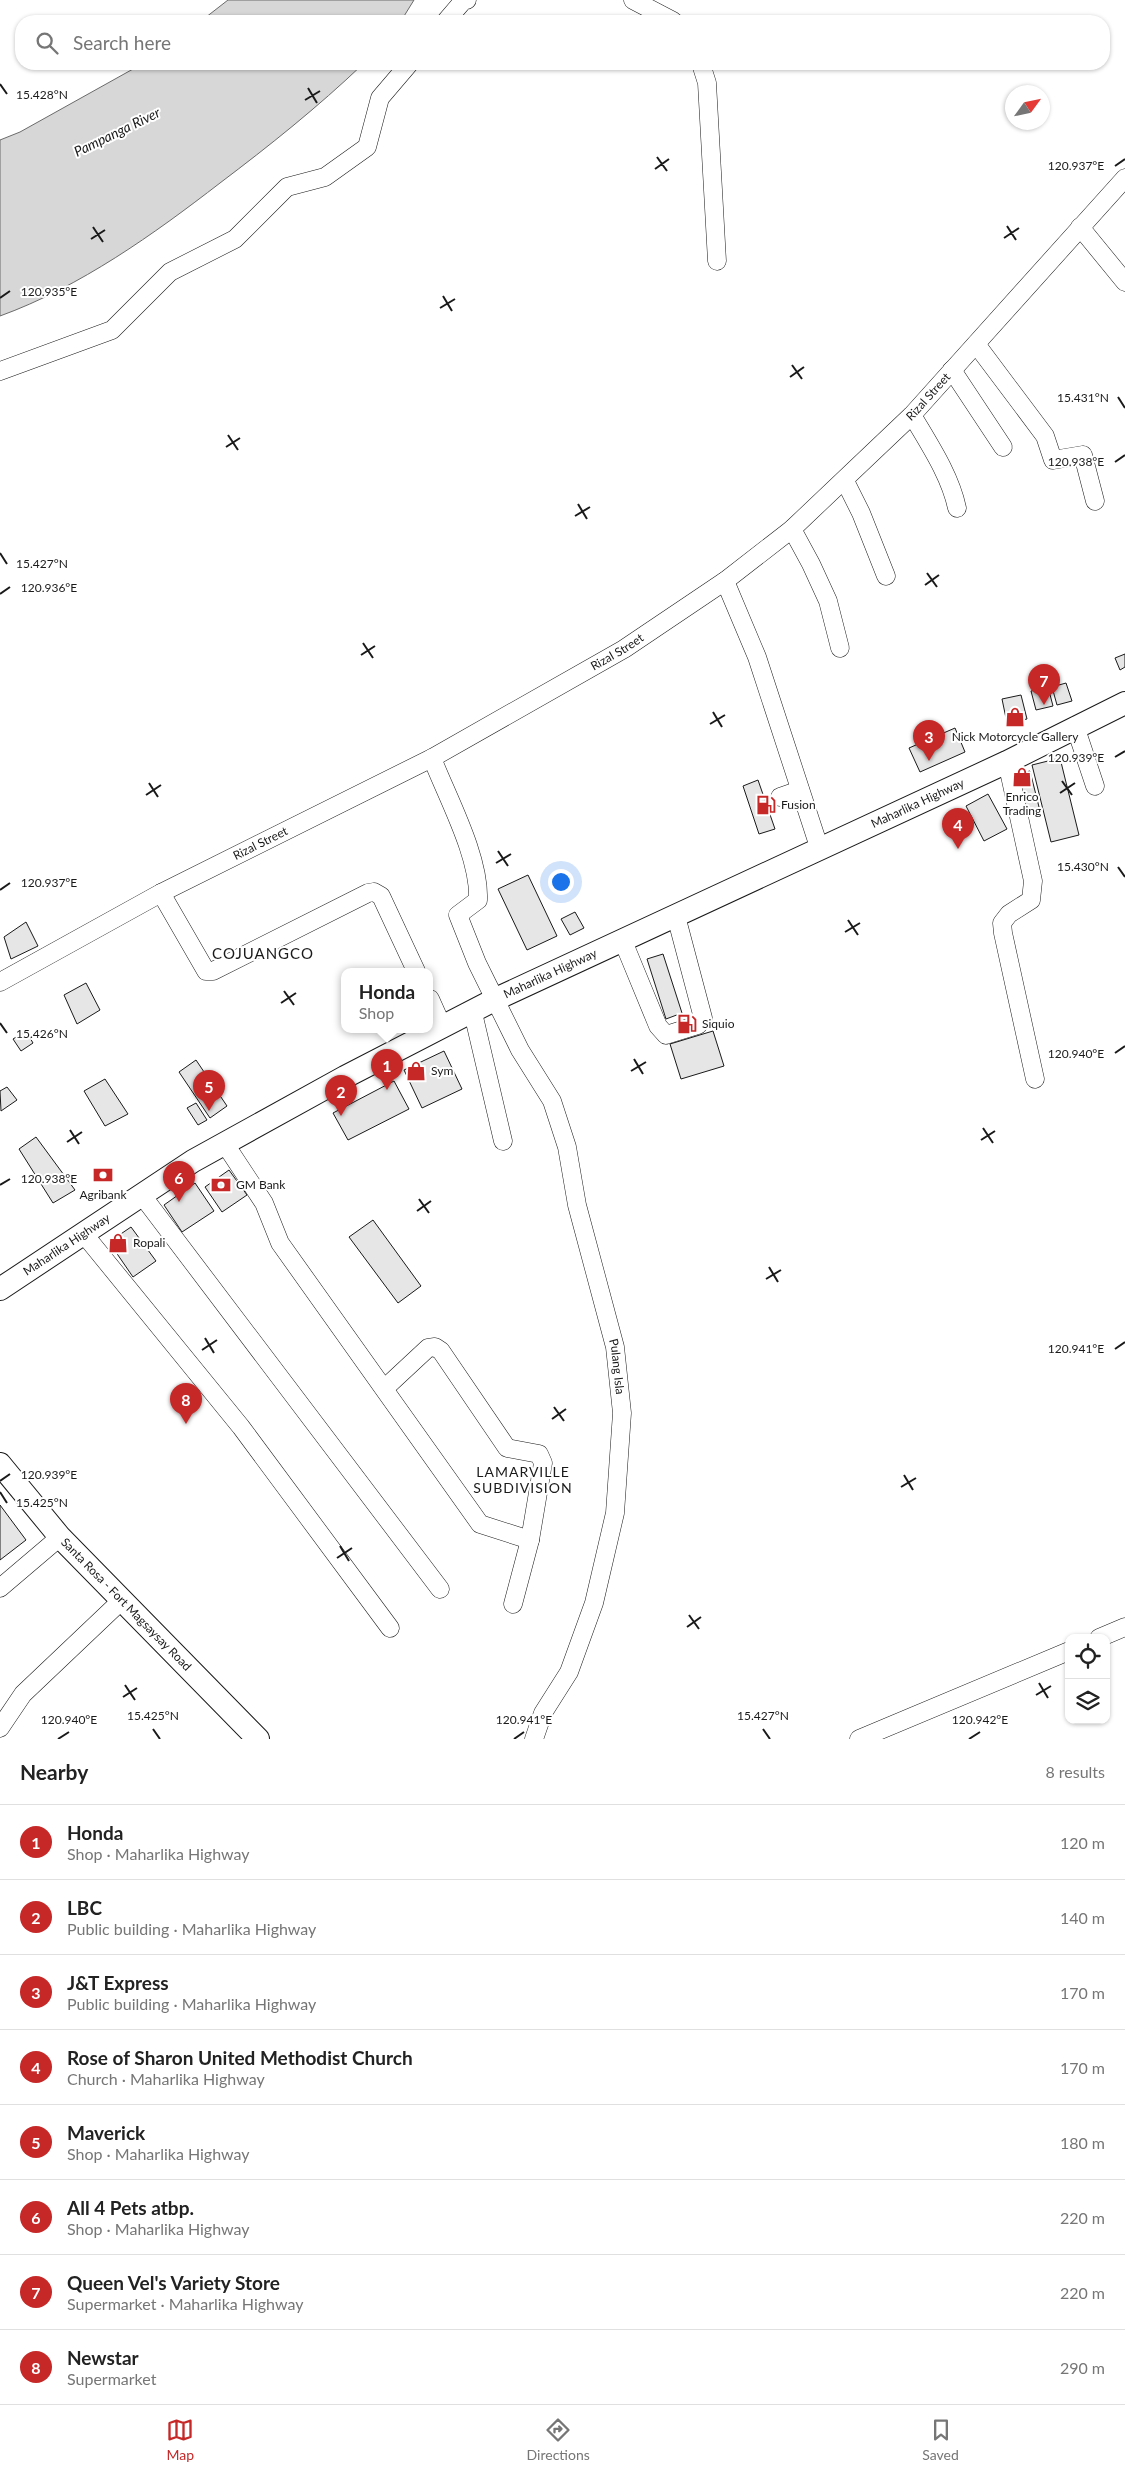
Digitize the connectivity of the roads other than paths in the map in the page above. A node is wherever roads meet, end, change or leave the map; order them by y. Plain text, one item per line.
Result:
1 (467, 0) edge
2 (633, 0) edge
3 (451, 15) edge
4 (662, 15) edge
5 (404, 70) edge
6 (703, 70) edge
7 (1125, 178) edge
8 (1080, 227) junction
9 (717, 261) dead end
10 (1125, 282) edge
11 (976, 344) junction
12 (952, 370) junction
13 (0, 371) edge
14 (912, 415) junction
15 (1003, 447) dead end
16 (845, 481) junction
17 (1095, 501) dead end
18 (957, 508) dead end
19 (792, 530) junction
20 (886, 576) dead end
21 (726, 581) junction
22 (840, 648) dead end
23 (1125, 703) edge
24 (1075, 726) junction
25 (432, 758) junction
26 (1007, 762) junction
27 (1094, 786) dead end
28 (800, 790) junction
29 (780, 797) dead end
30 (819, 848) junction
31 (162, 893) junction
32 (676, 916) junction
33 (623, 940) junction
34 (415, 968) edge
35 (0, 982) edge
36 (496, 999) junction
37 (433, 1006) edge
38 (472, 1013) junction
39 (443, 1028) junction
40 (1035, 1079) dead end
41 (503, 1141) dead end
42 (225, 1144) junction
43 (141, 1194) junction
44 (83, 1233) junction
45 (0, 1289) edge
46 (385, 1388) junction
47 (0, 1464) edge
48 (60, 1537) junction
49 (530, 1540) junction
50 (0, 1588) edge
51 (440, 1589) dead end
52 (122, 1600) junction
53 (513, 1604) dead end
54 (1125, 1627) edge
55 (390, 1628) dead end
56 (1108, 1634) edge
57 (1065, 1653) edge
58 (2, 1721) edge
59 (258, 1739) edge
60 (534, 1739) edge
61 (859, 1739) edge

1 - 3 street
2 - 4 street
5 - 13 street
6 - 9 street
7 - 8 street, Rizal Street
8 - 10 street
8 - 11 street, Rizal Street
11 - 12 street, Rizal Street
11 - 17 street
12 - 14 street, Rizal Street
12 - 15 street
14 - 16 street, Rizal Street
14 - 18 street
16 - 19 street, Rizal Street
16 - 20 street
19 - 21 street, Rizal Street
19 - 22 street
21 - 25 street, Rizal Street
21 - 28 street
23 - 24 main road, Maharlika Highway
24 - 26 main road, Maharlika Highway
24 - 27 street
25 - 31 street, Rizal Street
25 - 36 street, Pulang Isla
26 - 30 main road, Maharlika Highway
26 - 40 street
28 - 29 street
28 - 30 street
30 - 32 main road, Maharlika Highway
31 - 34 street
31 - 35 street, Rizal Street
32 - 33 main road, Maharlika Highway
32 - 33 street
33 - 36 main road, Maharlika Highway
36 - 38 main road, Maharlika Highway
36 - 60 street, Pulang Isla
37 - 39 street
38 - 39 main road, Maharlika Highway
38 - 41 street
39 - 42 main road, Maharlika Highway
42 - 43 main road, Maharlika Highway
42 - 46 street
43 - 44 main road, Maharlika Highway
43 - 51 street
44 - 45 main road, Maharlika Highway
44 - 55 street
46 - 49 street
46 - 49 street
47 - 48 main road, Santa Rosa - Fort Magsaysay Road
48 - 50 street
48 - 52 main road, Santa Rosa - Fort Magsaysay Road
49 - 53 street
52 - 58 street
52 - 59 main road, Santa Rosa - Fort Magsaysay Road
54 - 56 street
57 - 61 street

